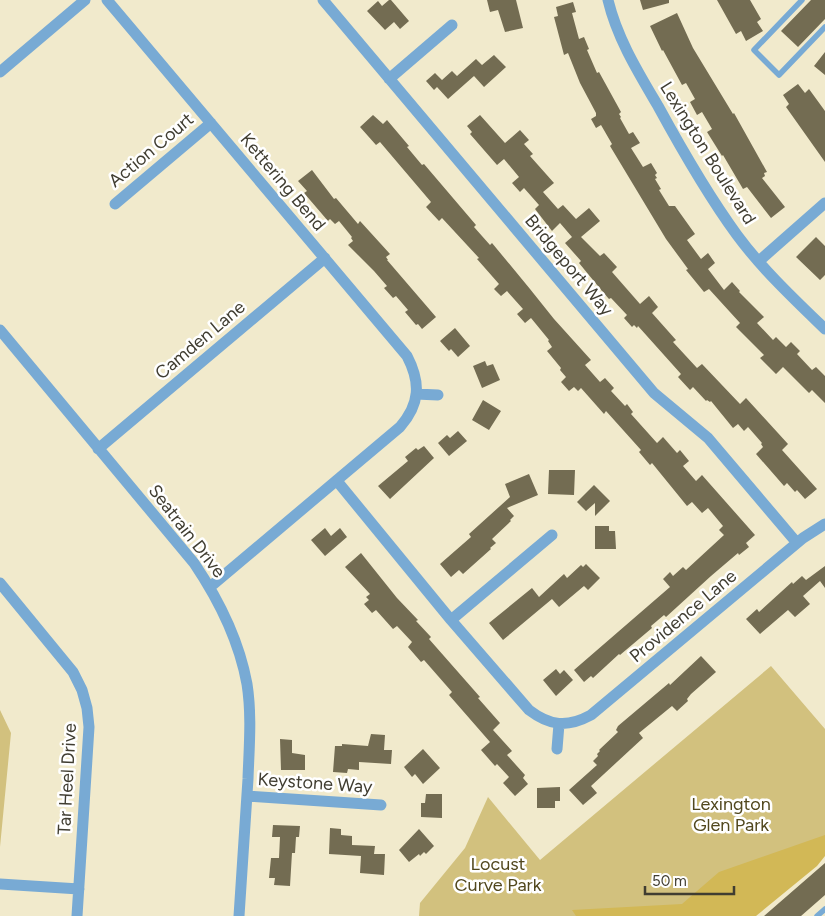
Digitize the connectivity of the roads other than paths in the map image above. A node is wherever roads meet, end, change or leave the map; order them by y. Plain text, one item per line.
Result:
1 (85, 0) edge
2 (107, 0) edge
3 (323, 0) edge
4 (608, 0) edge
5 (802, 0) edge
6 (452, 25) dead end
7 (825, 27) edge
8 (0, 72) edge
9 (389, 79) junction
10 (211, 123) junction
11 (825, 203) edge
12 (115, 204) dead end
13 (325, 258) junction
14 (759, 261) junction
15 (825, 329) edge
16 (0, 330) edge
17 (416, 394) junction
18 (438, 396) dead end
19 (98, 449) junction
20 (336, 481) junction
21 (825, 524) edge
22 (552, 535) dead end
23 (797, 543) junction
24 (0, 582) edge
25 (210, 587) junction
26 (452, 620) junction
27 (559, 724) junction
28 (557, 749) dead end
29 (247, 796) junction
30 (381, 805) dead end
31 (0, 884) edge
32 (79, 889) junction
33 (825, 909) edge
34 (77, 916) edge
35 (239, 916) edge
36 (817, 916) edge

1 - 8 street
2 - 10 street, Kettering Bend
3 - 9 street, Bridgeport Way
4 - 14 street, Lexington Boulevard
5 - 7 lane
6 - 9 street
9 - 23 street, Bridgeport Way
10 - 12 street, Action Court
10 - 13 street, Kettering Bend
11 - 14 street
13 - 17 street, Kettering Bend
13 - 19 street, Camden Lane
14 - 15 street, Lexington Boulevard
16 - 19 street, Seatrain Drive
17 - 18 street
17 - 20 street, Kettering Bend
19 - 25 street, Seatrain Drive
20 - 25 street, Kettering Bend
20 - 26 street
21 - 23 street, Providence Lane
22 - 26 street
23 - 27 street, Providence Lane
24 - 32 street, Tar Heel Drive
25 - 29 street, Seatrain Drive
26 - 27 street
27 - 28 street
29 - 30 street, Keystone Way
29 - 35 street, Seatrain Drive
31 - 32 street
32 - 34 street, Tar Heel Drive
33 - 36 lane

